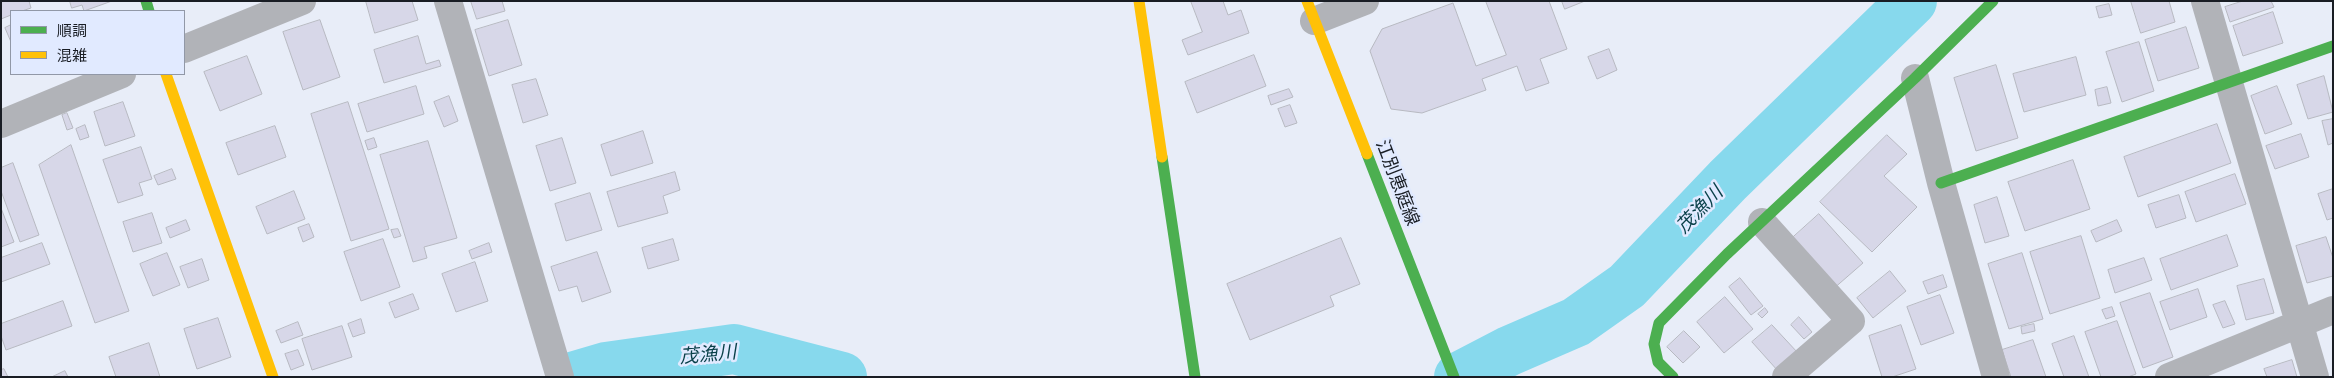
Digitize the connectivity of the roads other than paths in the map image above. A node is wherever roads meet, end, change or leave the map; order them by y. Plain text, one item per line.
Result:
1 (302, 1) edge
2 (448, 1) edge
3 (1139, 1) edge
4 (1366, 1) edge
5 (1993, 1) edge
6 (2205, 1) edge
7 (1310, 11) edge
8 (2333, 46) edge
9 (185, 49) edge
10 (119, 75) edge
11 (166, 75) edge
12 (1915, 78) junction
13 (2230, 82) junction
14 (4, 117) edge
15 (1941, 183) junction
16 (1762, 222) junction
17 (2333, 310) edge
18 (2299, 324) junction
19 (273, 377) edge
20 (560, 377) edge
21 (1194, 377) edge
22 (1454, 377) edge
23 (1673, 377) edge
24 (1786, 377) edge
25 (1996, 377) edge
26 (2169, 377) edge
27 (2315, 377) edge

1 - 9 street
2 - 20 street
3 - 21 street
4 - 7 street
5 - 12 street
6 - 13 street
7 - 22 street, 江別恵庭線
8 - 13 street
10 - 14 street
11 - 19 street
12 - 15 street
12 - 16 street
13 - 15 street
13 - 18 street
15 - 25 street
16 - 23 street
16 - 24 street
17 - 18 street
18 - 26 street
18 - 27 street

